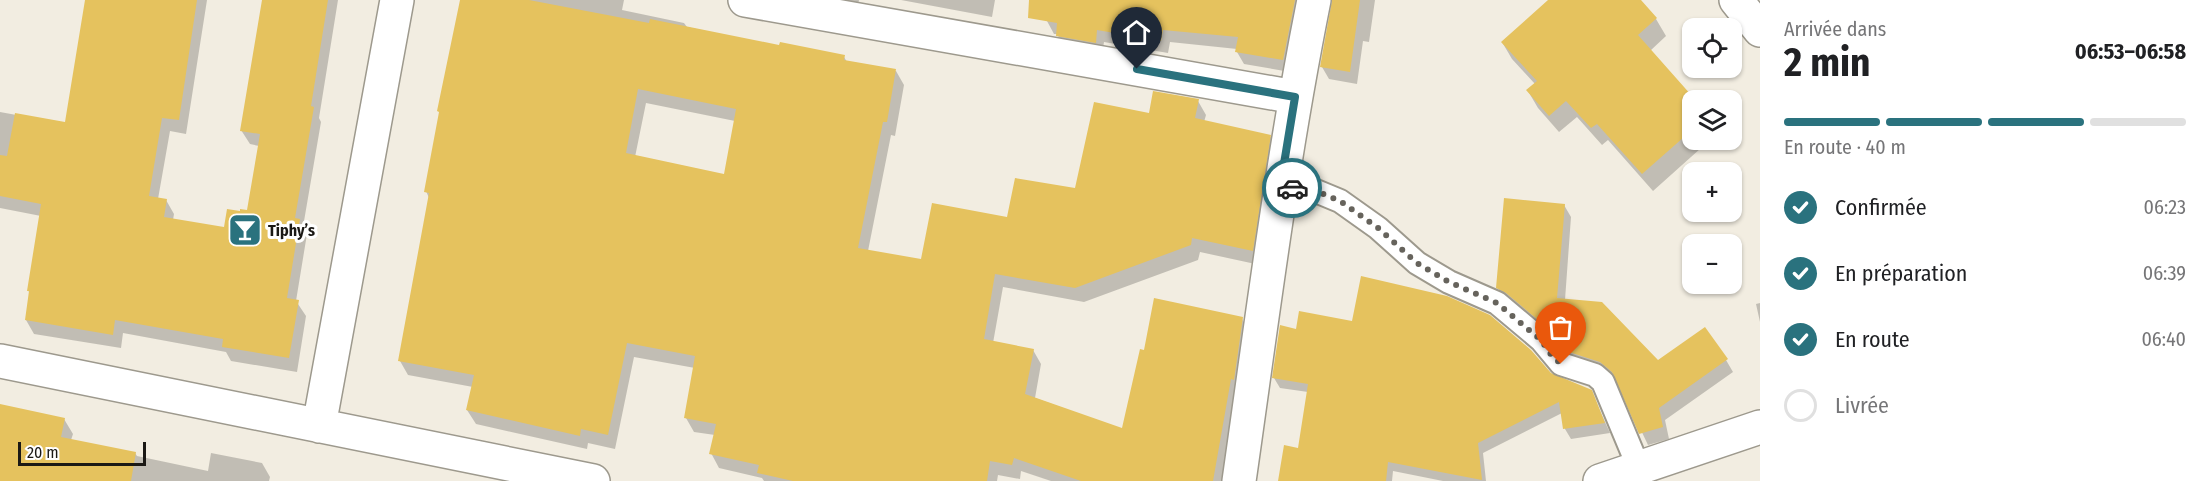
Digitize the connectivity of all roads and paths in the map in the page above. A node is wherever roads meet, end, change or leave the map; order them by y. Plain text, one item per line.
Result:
1 (397, 0) edge
2 (745, 0) edge
3 (1314, 0) edge
4 (1736, 0) edge
5 (867, 11) edge
6 (1760, 30) edge
7 (1295, 97) junction
8 (1280, 188) junction
9 (0, 361) edge
10 (319, 426) junction
11 (1760, 427) edge
12 (1638, 466) junction
13 (593, 481) edge
14 (1239, 481) edge
15 (1600, 481) edge

1 - 10 street
2 - 5 street
3 - 7 street
4 - 6 street
5 - 7 street
7 - 8 street
8 - 12 lane
8 - 14 street
9 - 10 street
10 - 13 street
11 - 12 street
12 - 15 street

